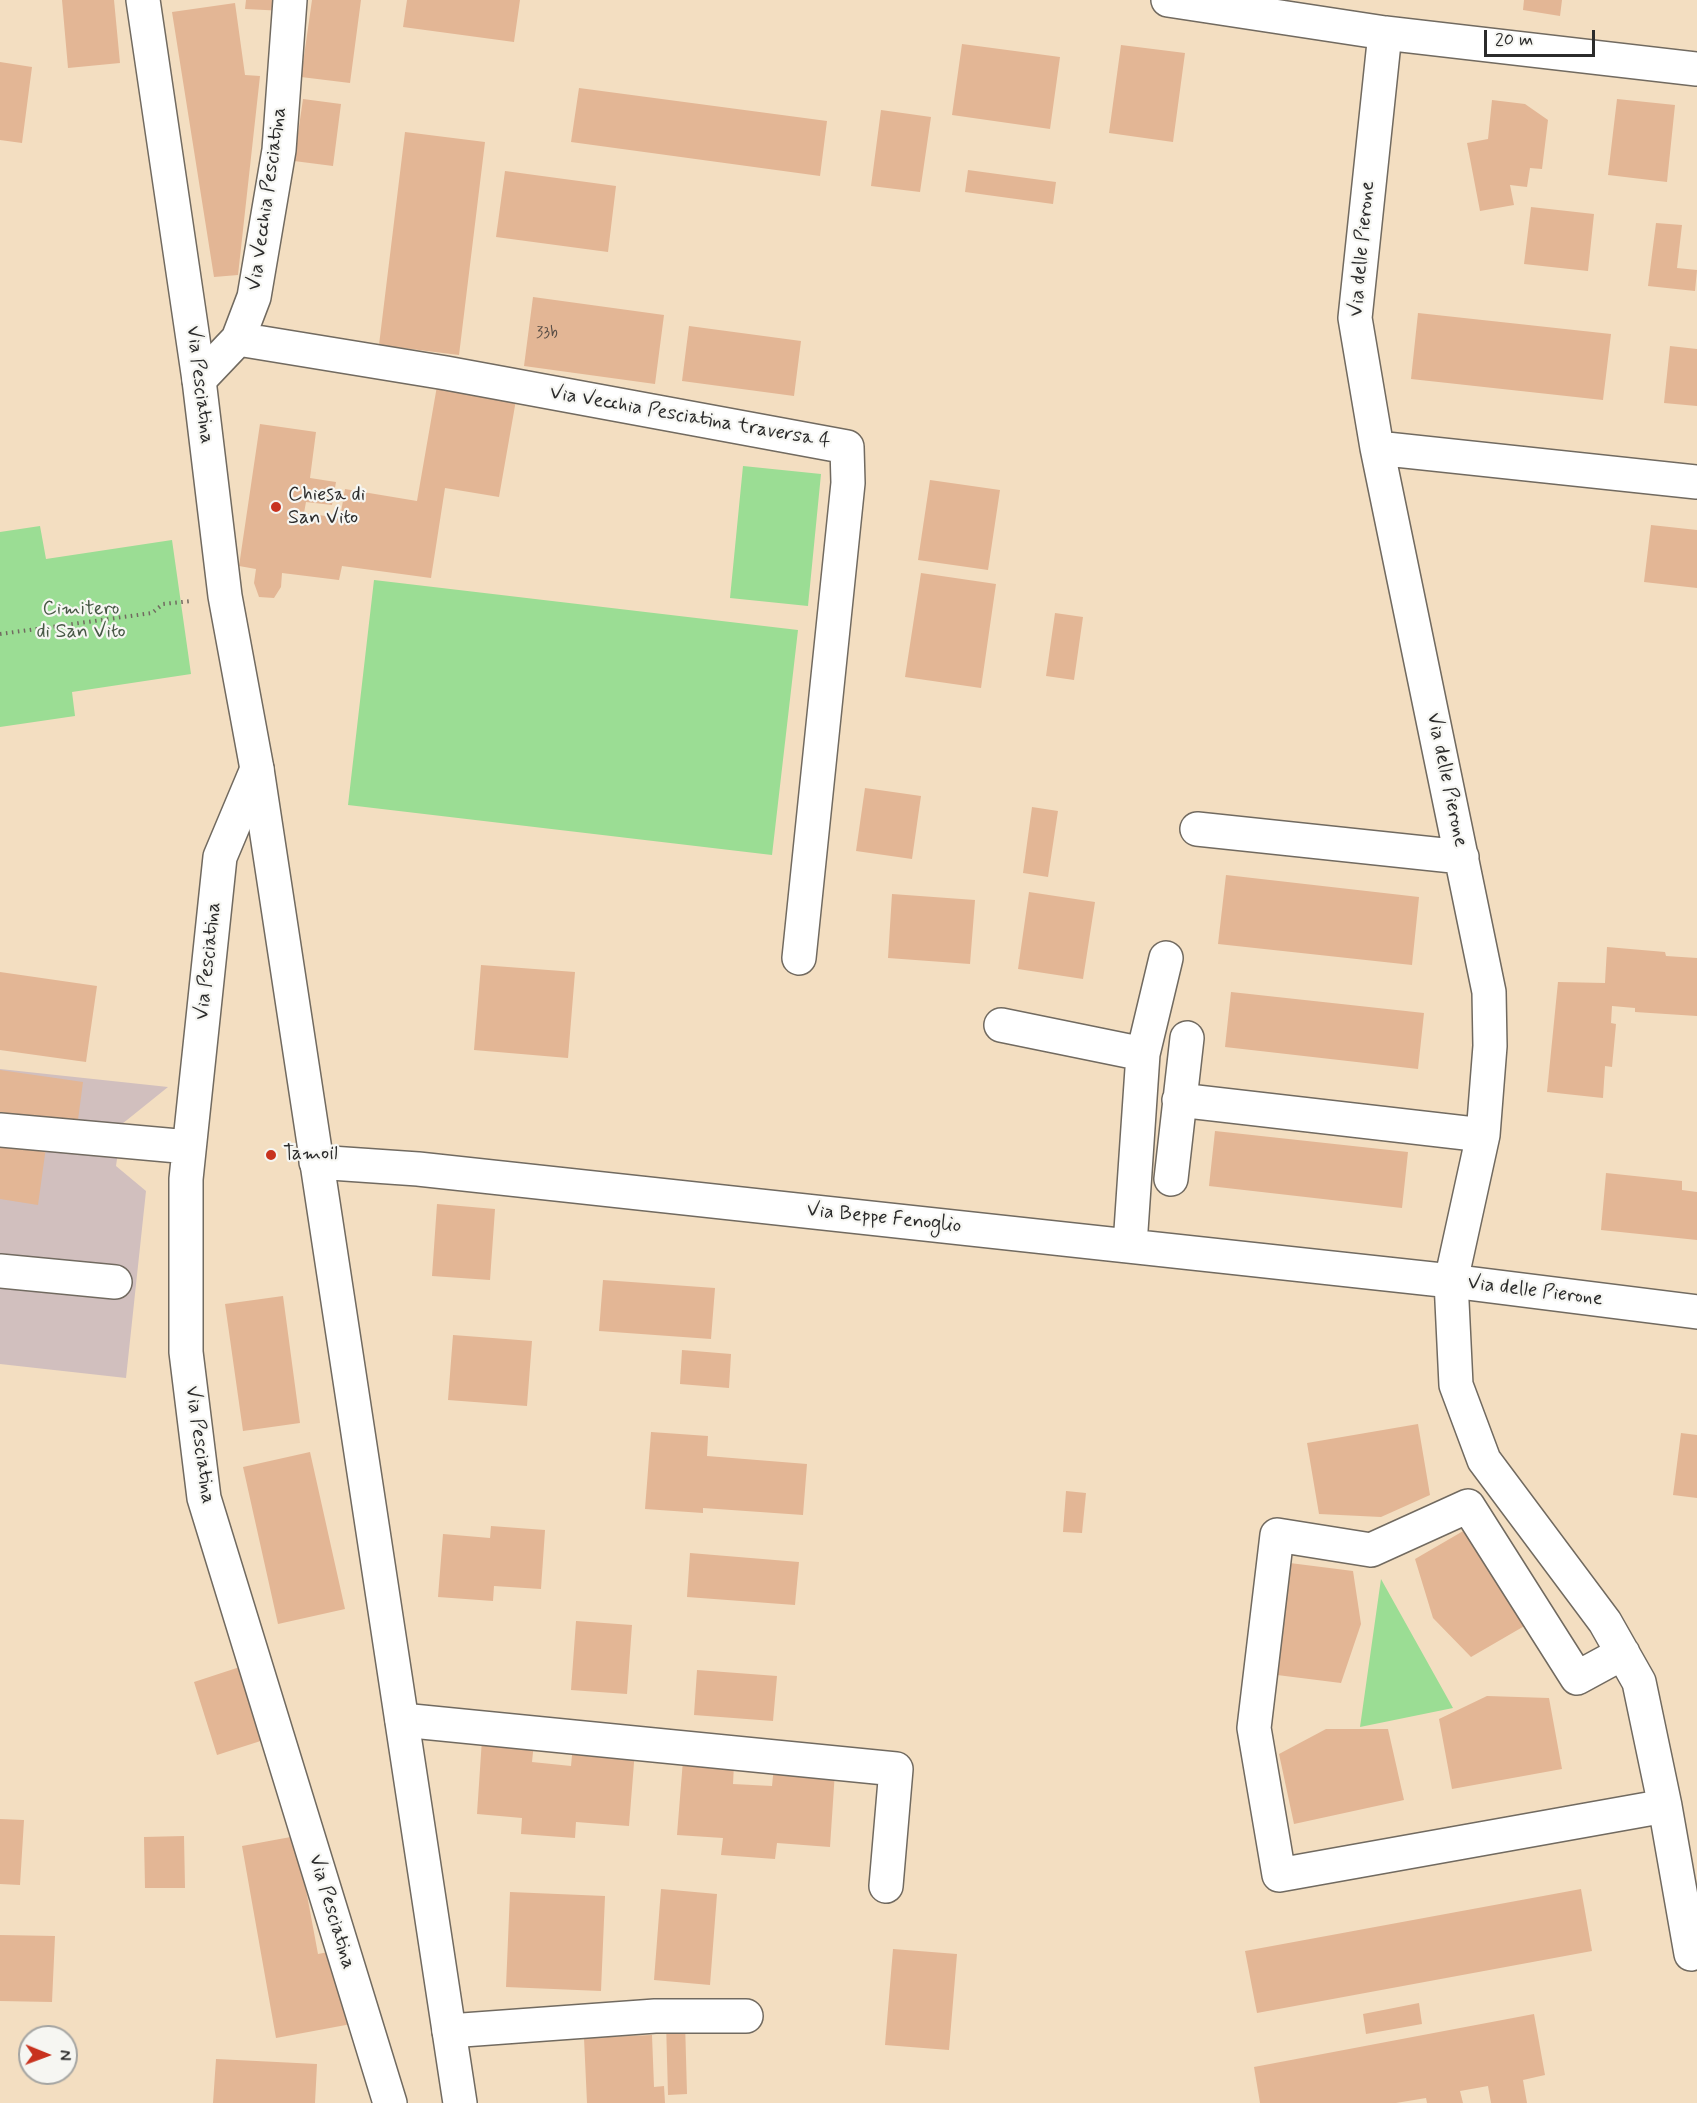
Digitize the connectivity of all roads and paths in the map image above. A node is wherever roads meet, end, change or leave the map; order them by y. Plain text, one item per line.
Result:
1 (143, 0) edge
2 (290, 0) edge
3 (1168, 0) edge
4 (1385, 33) junction
5 (1697, 69) edge
6 (238, 339) junction
7 (199, 380) junction
8 (1377, 448) junction
9 (1697, 482) edge
10 (225, 596) junction
11 (0, 634) edge
12 (257, 769) junction
13 (1197, 829) dead end
14 (1462, 857) junction
15 (799, 958) dead end
16 (1166, 958) dead end
17 (1001, 1025) dead end
18 (1186, 1038) dead end
19 (1143, 1054) junction
20 (1179, 1100) junction
21 (0, 1130) edge
22 (1483, 1135) junction
23 (189, 1147) junction
24 (316, 1162) junction
25 (1171, 1179) dead end
26 (1130, 1245) junction
27 (0, 1271) edge
28 (1451, 1281) junction
29 (115, 1282) dead end
30 (1697, 1312) edge
31 (1623, 1653) junction
32 (402, 1720) junction
33 (1665, 1806) junction
34 (886, 1886) dead end
35 (1692, 1954) dead end
36 (746, 2016) dead end
37 (449, 2031) junction
38 (390, 2103) edge
39 (460, 2103) edge

1 - 7 street, Via Pesciatina
2 - 6 street, Via Vecchia Pesciatina
3 - 4 street
4 - 5 street
4 - 8 street, Via delle Pierone
6 - 7 street, Via Vecchia Pesciatina
6 - 15 street, Via Vecchia Pesciatina traversa 4
7 - 10 street, Via Pesciatina
8 - 9 street
8 - 14 street, Via delle Pierone
10 - 11 path
10 - 12 street, Via Pesciatina
12 - 23 street, Via Pesciatina
12 - 24 street, Via Pesciatina
13 - 14 street
14 - 22 street, Via delle Pierone
16 - 19 street
17 - 19 street
18 - 20 street
19 - 26 street
20 - 22 street
20 - 25 street
21 - 23 street
22 - 28 street, Via delle Pierone
23 - 38 street, Via Pesciatina
24 - 26 street, Via Beppe Fenoglio
24 - 32 street, Via Pesciatina
26 - 28 street, Via Beppe Fenoglio
27 - 29 street
28 - 30 street, Via delle Pierone
28 - 31 street
31 - 33 street
31 - 33 street
32 - 34 street
32 - 37 street, Via Pesciatina
33 - 35 street
36 - 37 street
37 - 39 street, Via Pesciatina

